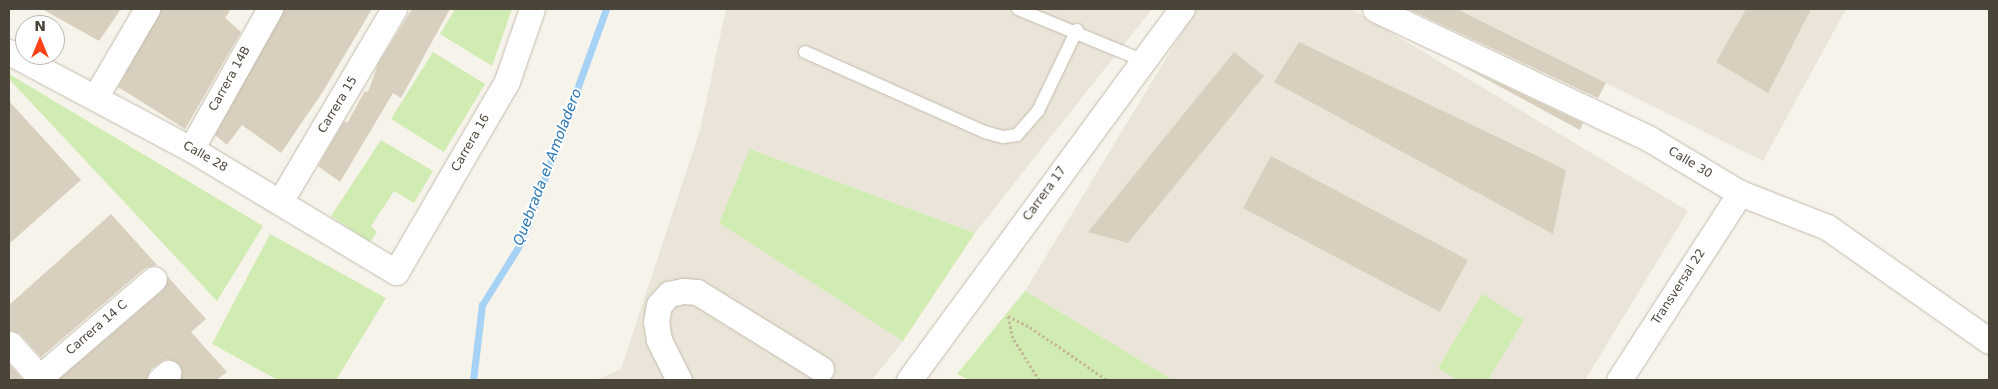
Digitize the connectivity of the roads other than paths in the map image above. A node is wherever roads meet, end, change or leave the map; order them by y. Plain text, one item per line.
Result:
1 (147, 9) edge
2 (270, 9) edge
3 (394, 9) edge
4 (532, 9) edge
5 (1018, 9) edge
6 (1182, 9) edge
7 (1375, 9) edge
8 (1077, 30) junction
9 (9, 52) edge
10 (805, 52) dead end
11 (1144, 61) junction
12 (96, 96) junction
13 (191, 149) junction
14 (1740, 193) junction
15 (281, 200) junction
16 (396, 272) joint
17 (154, 279) dead end
18 (1989, 341) edge
19 (10, 344) dead end
20 (821, 369) dead end
21 (41, 379) edge
22 (680, 380) edge
23 (909, 380) edge
24 (1619, 380) edge

1 - 12 street
2 - 13 street, Carrera 14B
3 - 15 street, Carrera 15
4 - 16 street, Carrera 16
5 - 8 lane
6 - 11 street, Carrera 17
7 - 14 street, Calle 30
8 - 10 lane
8 - 11 lane
9 - 12 street, Calle 28
11 - 23 street, Carrera 17
12 - 13 street, Calle 28
13 - 15 street, Calle 28
14 - 18 street, Calle 30
14 - 24 street, Transversal 22
15 - 16 street, Calle 28
17 - 21 street, Carrera 14 C
19 - 21 street
20 - 22 street

